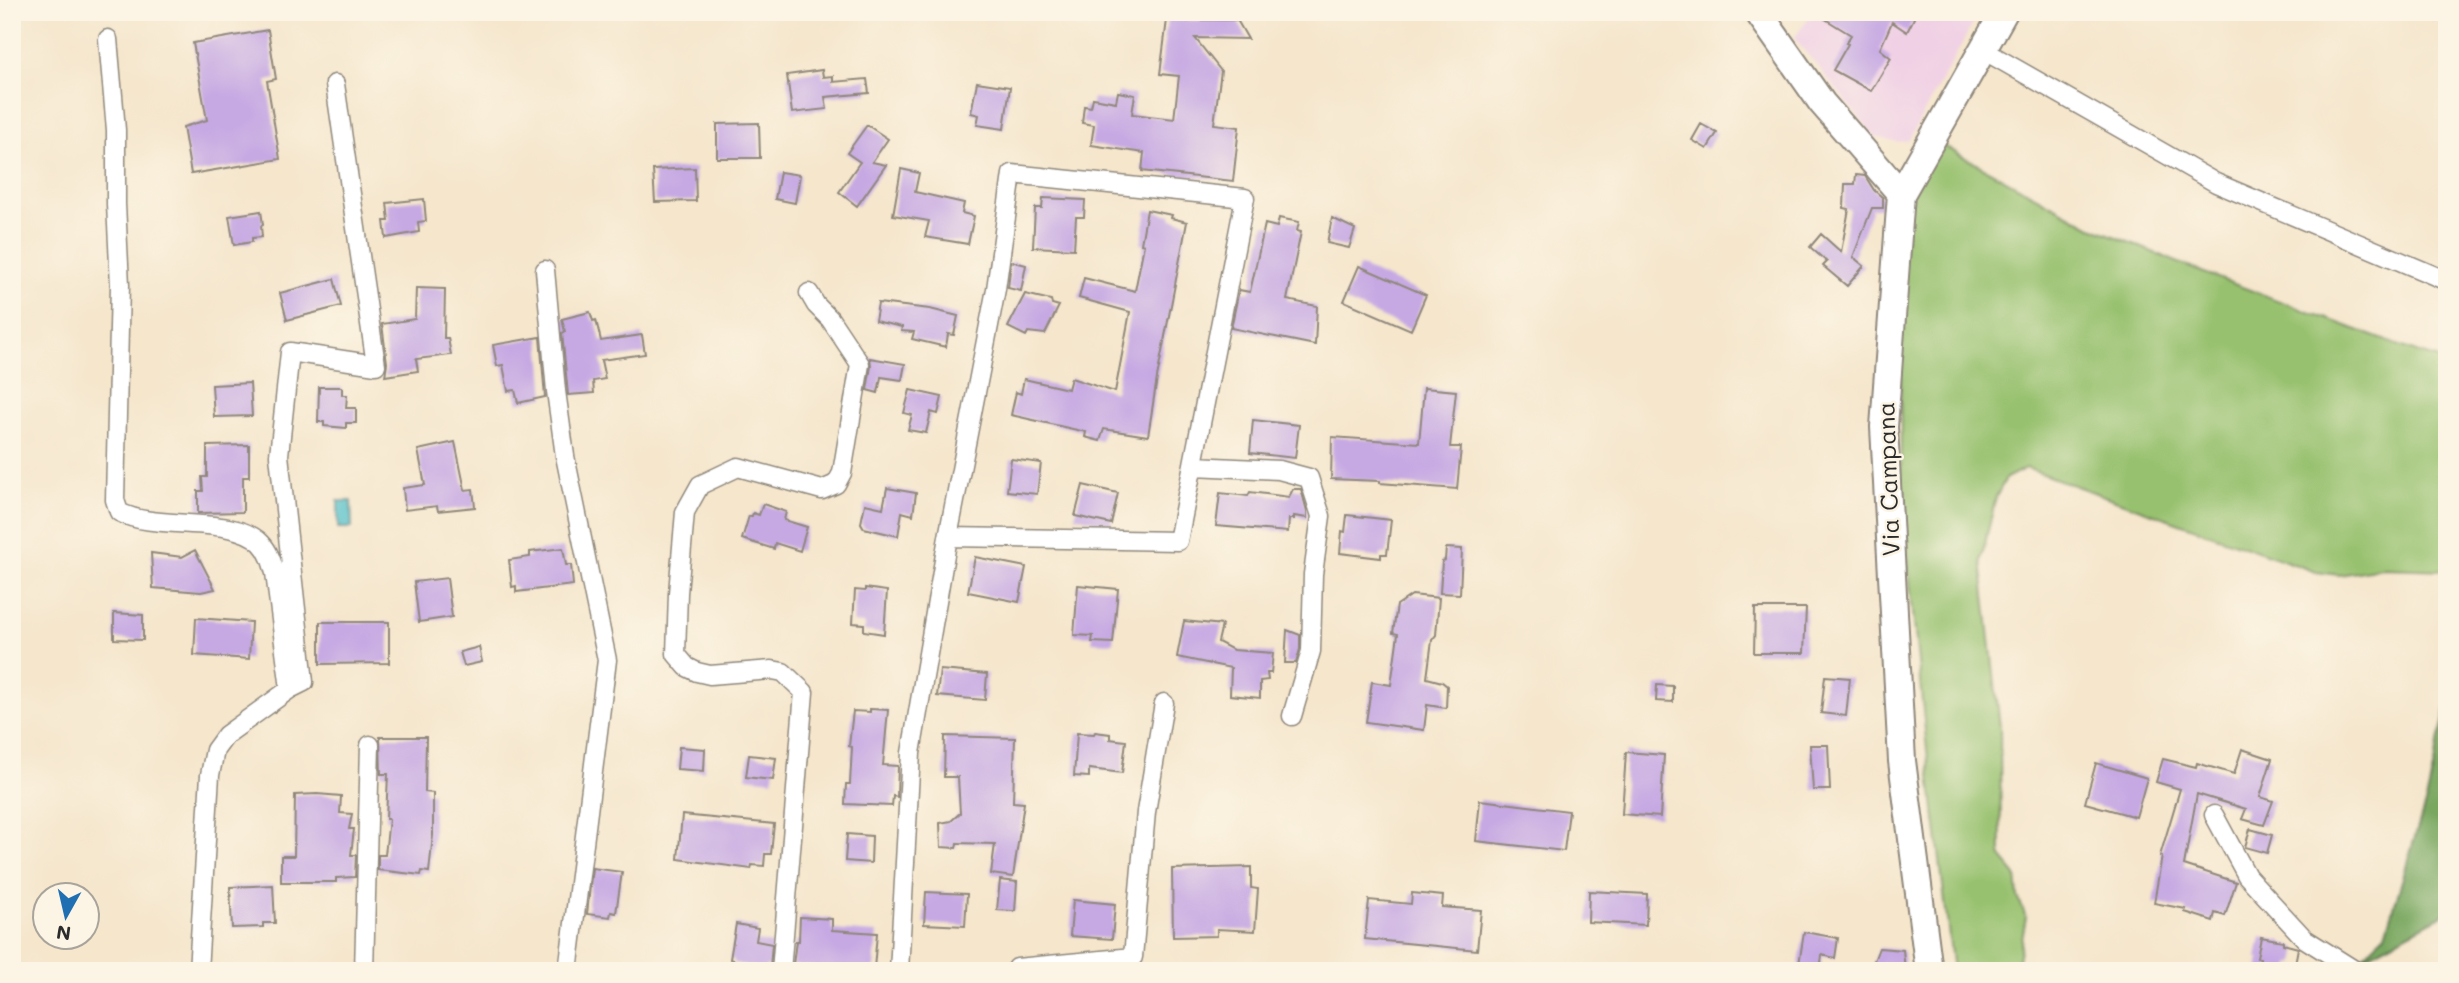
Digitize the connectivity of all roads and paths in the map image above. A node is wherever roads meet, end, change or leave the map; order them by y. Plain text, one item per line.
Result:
1 (1758, 12) edge
2 (2004, 12) edge
3 (108, 39) dead end
4 (1983, 50) junction
5 (335, 84) dead end
6 (1901, 194) junction
7 (545, 270) dead end
8 (2447, 281) edge
9 (809, 293) dead end
10 (1194, 466) junction
11 (948, 537) junction
12 (290, 689) junction
13 (1164, 702) dead end
14 (1292, 716) dead end
15 (370, 745) dead end
16 (2214, 815) dead end
17 (198, 971) edge
18 (364, 971) edge
19 (568, 971) edge
20 (781, 971) edge
21 (900, 971) edge
22 (1017, 971) edge
23 (1929, 971) edge
24 (2356, 971) edge

1 - 6 main road
2 - 4 main road, Via Campana
3 - 12 street
4 - 6 main road, Via Campana
4 - 8 street
5 - 12 street
6 - 23 main road, Via Campana
7 - 19 street
9 - 20 street
10 - 11 street
10 - 11 street
10 - 14 street
11 - 21 street
12 - 17 street
13 - 22 street
15 - 18 street
16 - 24 street

